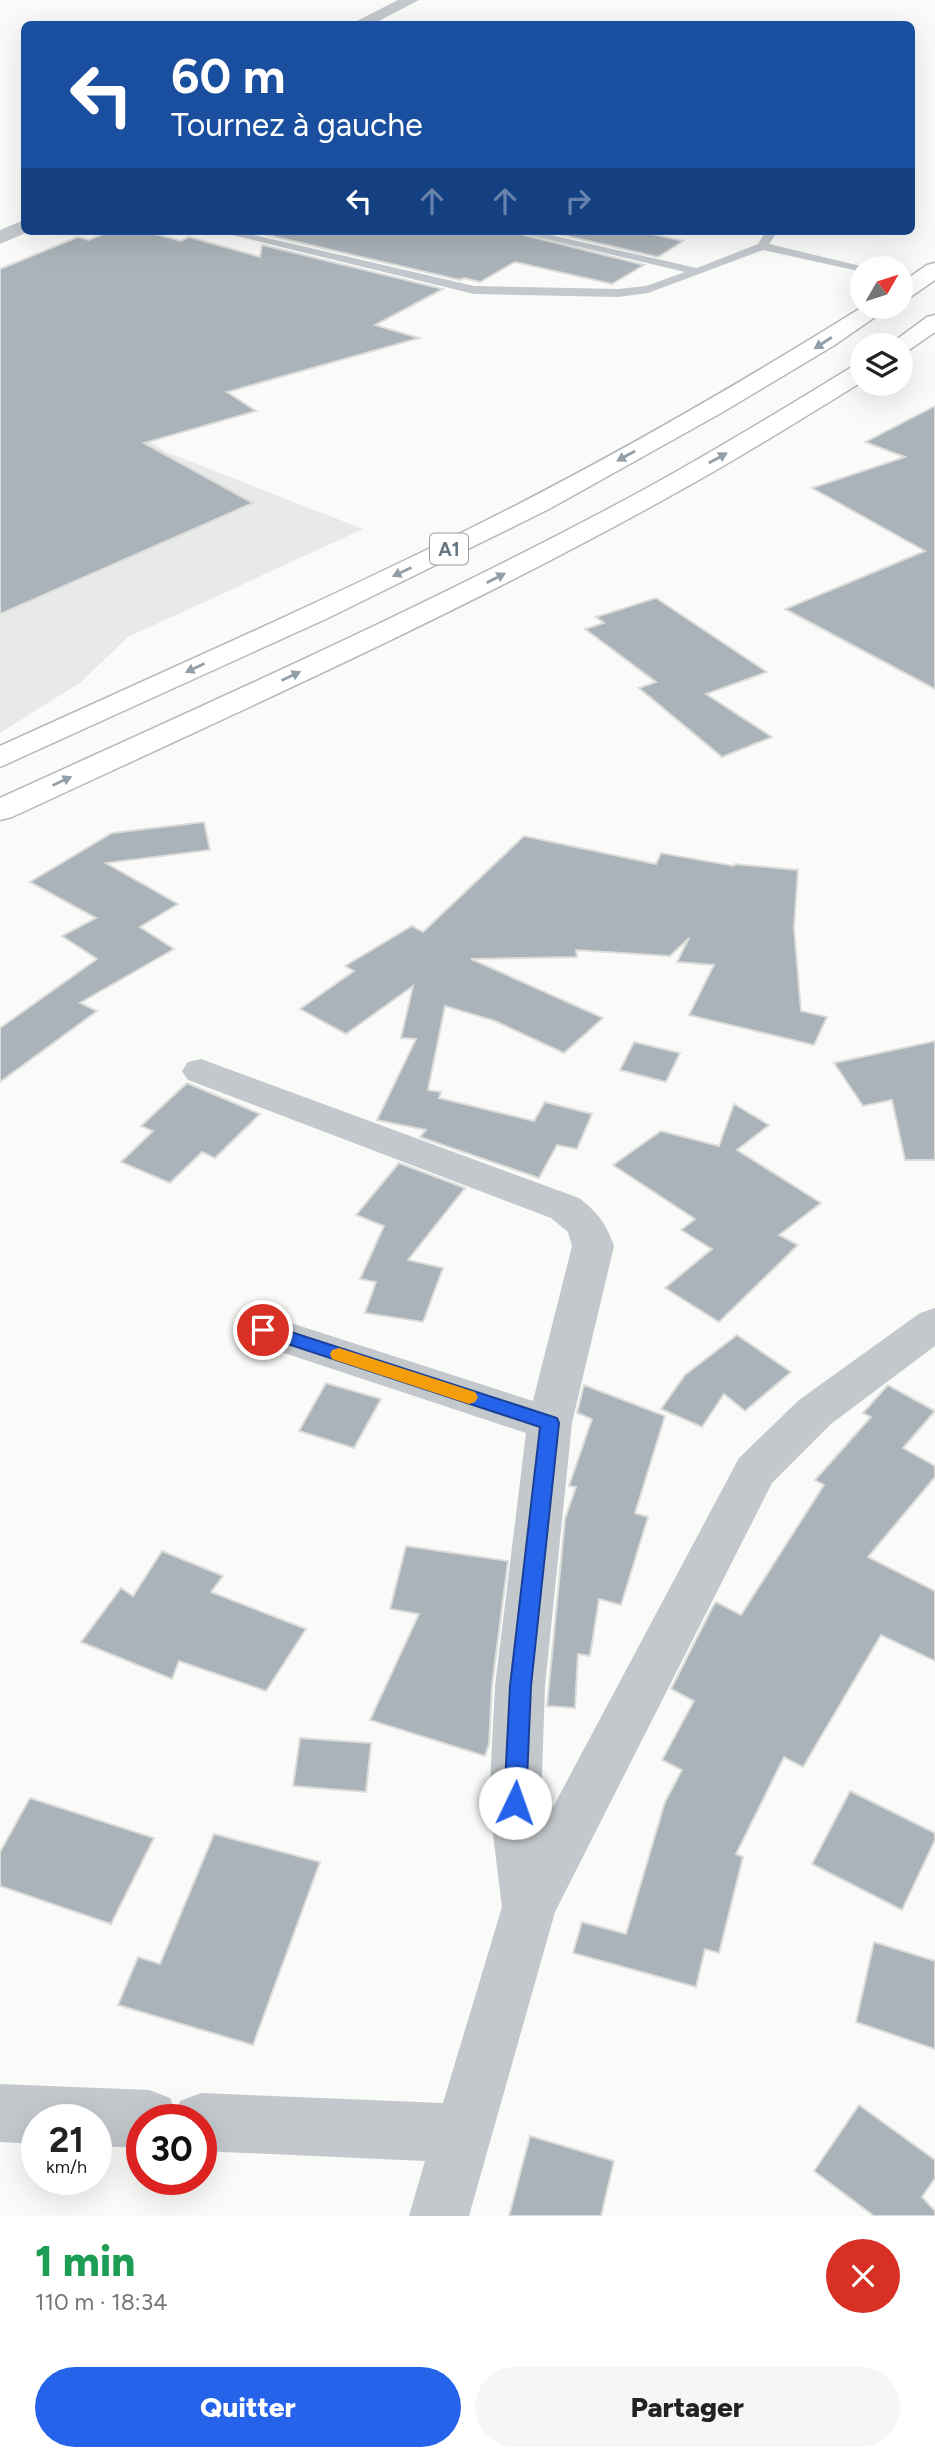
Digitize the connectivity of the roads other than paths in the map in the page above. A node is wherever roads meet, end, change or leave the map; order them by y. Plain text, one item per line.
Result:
1 (411, 0) edge
2 (366, 21) edge
3 (21, 228) edge
4 (239, 235) edge
5 (536, 235) edge
6 (769, 235) edge
7 (0, 239) edge
8 (761, 246) junction
9 (850, 265) edge
10 (699, 272) junction
11 (860, 319) edge
12 (935, 322) edge
13 (913, 337) edge
14 (850, 378) edge
15 (0, 758) edge
16 (0, 810) edge
17 (201, 1071) dead end
18 (935, 1324) edge
19 (263, 1330) dead end
20 (550, 1423) junction
21 (528, 1907) junction
22 (0, 2113) edge
23 (126, 2118) edge
24 (217, 2123) edge
25 (463, 2133) junction
26 (439, 2216) edge

1 - 2 street
3 - 7 street
4 - 10 lane
5 - 10 lane
6 - 8 lane
8 - 9 lane
8 - 10 lane
11 -> 15 highway, A1
12 - 13 highway
16 -> 14 highway, A1
17 - 20 street
18 - 21 street
19 - 20 street
20 - 21 street
21 - 25 street
22 - 23 street
24 - 25 street
25 - 26 street

